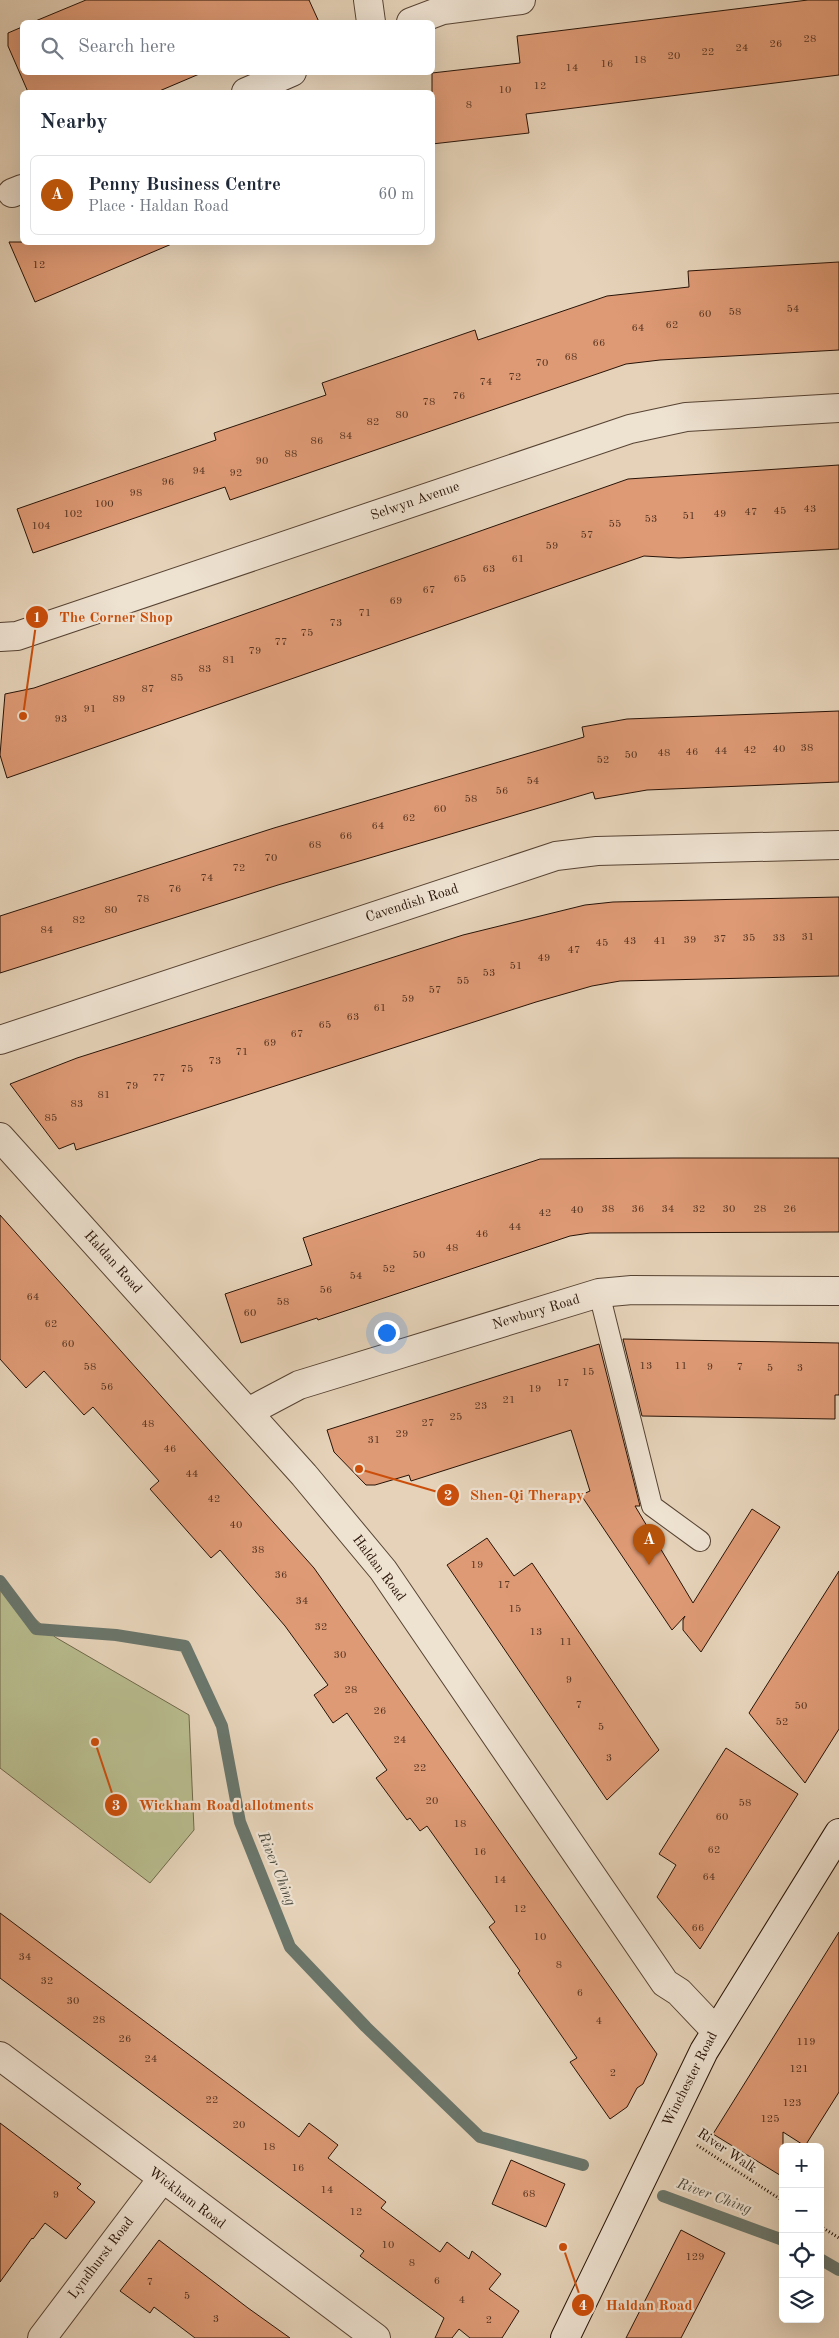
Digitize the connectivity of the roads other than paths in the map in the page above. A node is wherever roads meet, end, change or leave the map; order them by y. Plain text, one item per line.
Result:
1 (368, 0) edge
2 (521, 0) edge
3 (371, 20) edge
4 (416, 20) edge
5 (285, 75) edge
6 (251, 90) edge
7 (839, 408) edge
8 (0, 637) edge
9 (839, 844) edge
10 (0, 1040) edge
11 (0, 1137) edge
12 (839, 1291) edge
13 (599, 1293) junction
14 (248, 1412) junction
15 (700, 1541) dead end
16 (839, 1833) edge
17 (715, 2030) junction
18 (0, 2056) edge
19 (162, 2179) junction
20 (42, 2338) edge
21 (376, 2338) edge
22 (565, 2338) edge

1 - 3 street
2 - 4 street
5 - 6 street
7 - 8 street, Selwyn Avenue
9 - 10 street, Cavendish Road
11 - 14 street, Haldan Road
12 - 13 street, Newbury Road
13 - 14 street, Newbury Road
13 - 15 lane
14 - 17 street, Haldan Road
16 - 17 street, Winchester Road
17 - 22 street, Winchester Road
18 - 19 street, Wickham Road
19 - 20 street, Lyndhurst Road
19 - 21 street, Wickham Road

